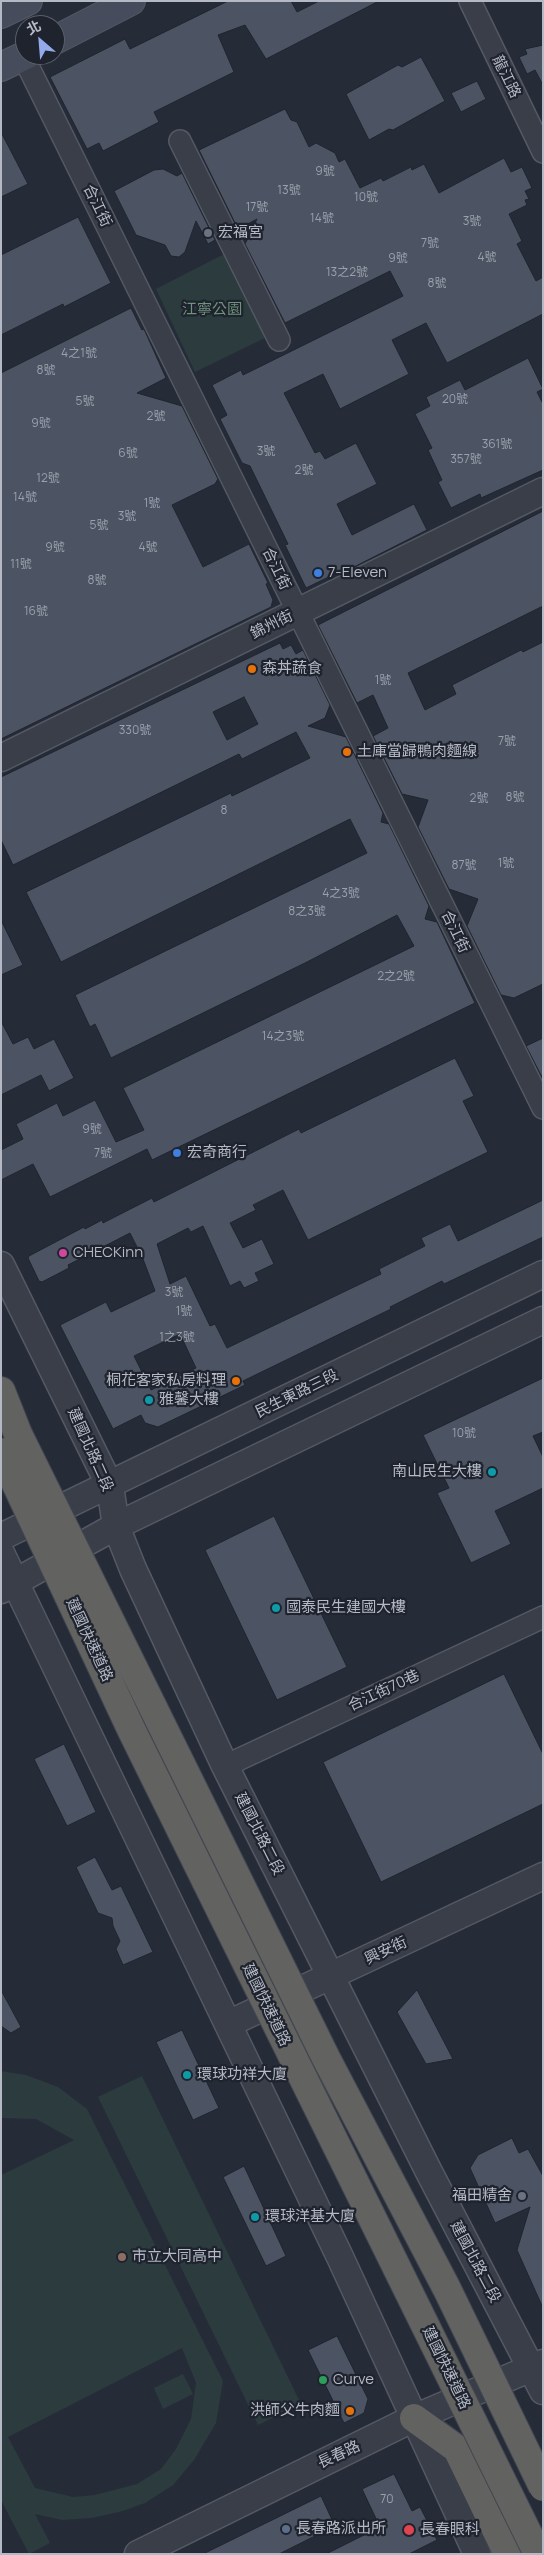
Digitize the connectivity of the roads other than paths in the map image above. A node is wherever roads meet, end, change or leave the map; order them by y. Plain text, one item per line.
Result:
1 (28, 1) edge
2 (131, 1) edge
3 (470, 1) edge
4 (1, 14) edge
5 (65, 35) edge
6 (20, 65) edge
7 (180, 141) dead end
8 (543, 152) edge
9 (279, 340) dead end
10 (543, 492) edge
11 (297, 612) junction
12 (1, 758) edge
13 (543, 1108) edge
14 (1, 1265) edge
15 (543, 1274) edge
16 (543, 1320) edge
17 (1, 1391) edge
18 (1, 1398) edge
19 (10, 1443) edge
20 (110, 1486) junction
21 (116, 1526) junction
22 (1, 1537) edge
23 (1, 1553) edge
24 (8, 1586) edge
25 (543, 1617) edge
26 (225, 1766) junction
27 (543, 1876) edge
28 (331, 1977) junction
29 (228, 2024) junction
30 (447, 2289) junction
31 (537, 2365) edge
32 (543, 2391) edge
33 (414, 2418) junction
34 (543, 2453) edge
35 (543, 2487) edge
36 (138, 2554) edge
37 (477, 2554) edge
38 (508, 2554) edge
39 (538, 2554) edge

1 - 4 main road
2 - 5 main road
3 - 8 street, 龍江路
6 - 11 street, 合江街
7 - 9 street
10 - 11 street, 錦州街
11 - 12 street, 錦州街
11 - 13 street, 合江街
14 - 20 street, 建國北路二段
15 - 20 street, 民生東路三段
16 - 21 street
17 - 19 highway
18 - 19 highway, 建國快速道路
19 - 30 highway, 建國快速道路, bridge
19 - 39 highway, 建國快速道路, bridge
20 - 21 street, 建國北路二段
20 - 22 street, 民生東路三段
21 - 24 street
21 - 26 street, 建國北路二段
23 - 24 street
24 - 29 street
25 - 26 street, 合江街70巷
26 - 28 street, 建國北路二段
27 - 28 street, 興安街
28 - 29 street, 興安街
28 - 31 street, 建國北路二段
29 - 33 street
30 - 34 highway, bridge
30 - 35 highway, 建國快速道路, bridge
31 - 32 street, 建國北路二段
31 - 33 street, 長春路
33 - 36 street, 長春路
33 - 37 street
33 - 38 highway

